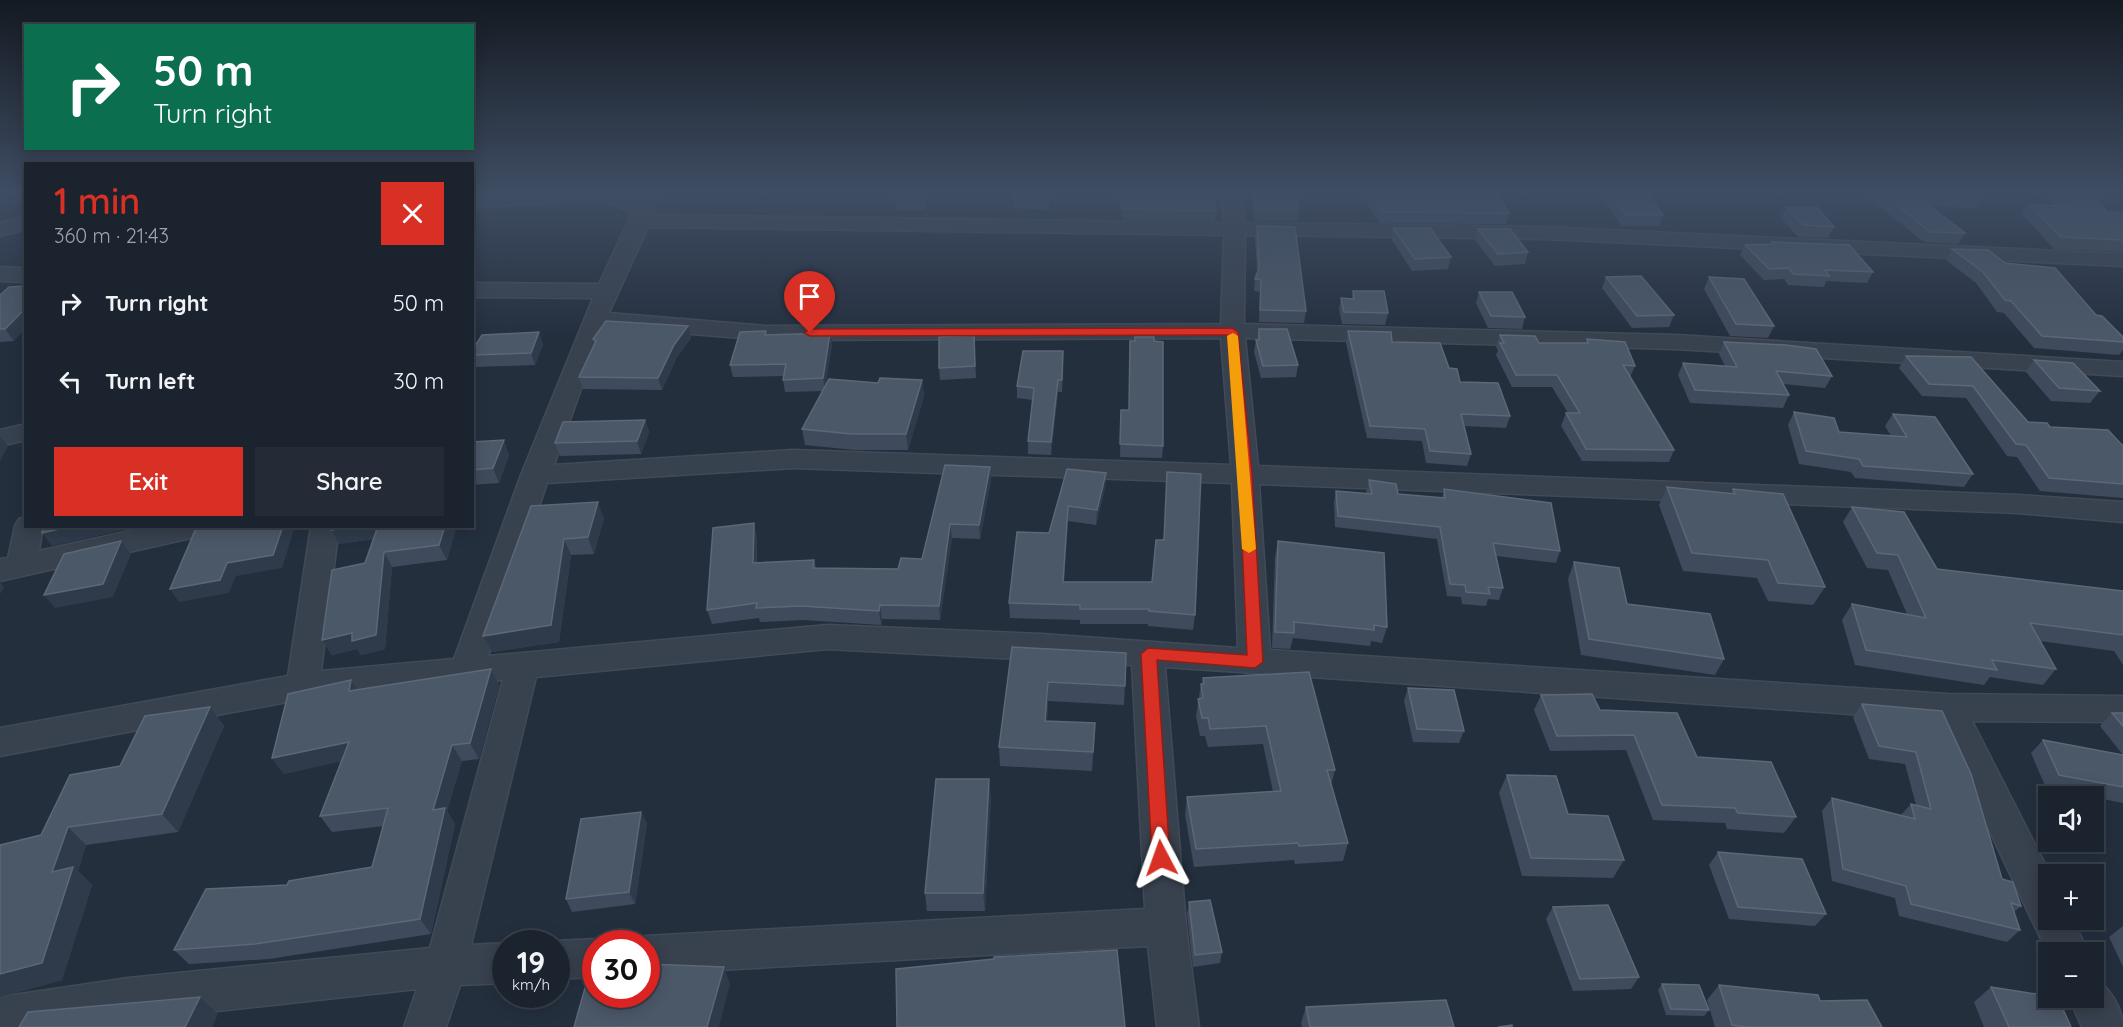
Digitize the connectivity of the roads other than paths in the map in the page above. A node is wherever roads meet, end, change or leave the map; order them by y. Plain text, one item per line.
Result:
1 (630, 242) edge
2 (1235, 242) edge
3 (1762, 242) edge
4 (2123, 260) edge
5 (474, 290) edge
6 (608, 291) junction
7 (594, 319) junction
8 (1232, 332) junction
9 (2123, 369) edge
10 (24, 432) edge
11 (0, 438) edge
12 (1245, 473) junction
13 (535, 475) junction
14 (2123, 512) edge
15 (27, 528) edge
16 (191, 528) edge
17 (325, 528) edge
18 (10, 568) edge
19 (1148, 654) junction
20 (1255, 662) junction
21 (524, 665) junction
22 (467, 669) junction
23 (303, 686) junction
24 (1948, 707) junction
25 (2123, 710) edge
26 (0, 742) edge
27 (2038, 891) edge
28 (1166, 926) junction
29 (660, 954) edge
30 (492, 964) edge
31 (446, 966) junction
32 (2095, 1008) edge
33 (0, 1018) edge
34 (45, 1018) edge
35 (425, 1027) edge
36 (1178, 1027) edge
37 (2105, 1027) edge

1 - 6 street
2 - 8 street
3 - 4 street
5 - 6 street
6 - 7 street
7 - 8 street
7 - 13 street
8 - 9 street
8 - 12 street
10 - 11 street
12 - 13 street
12 - 14 street
12 - 20 street
13 - 22 street
15 - 18 street
16 - 18 street
17 - 23 street
19 - 20 street
19 - 21 street
19 - 28 street
20 - 24 street
21 - 22 street
21 - 31 street
22 - 23 street
23 - 26 street
24 - 25 street
24 - 27 street
28 - 29 street
28 - 36 street
30 - 31 street
31 - 34 street
31 - 35 street
32 - 37 street
33 - 34 street

